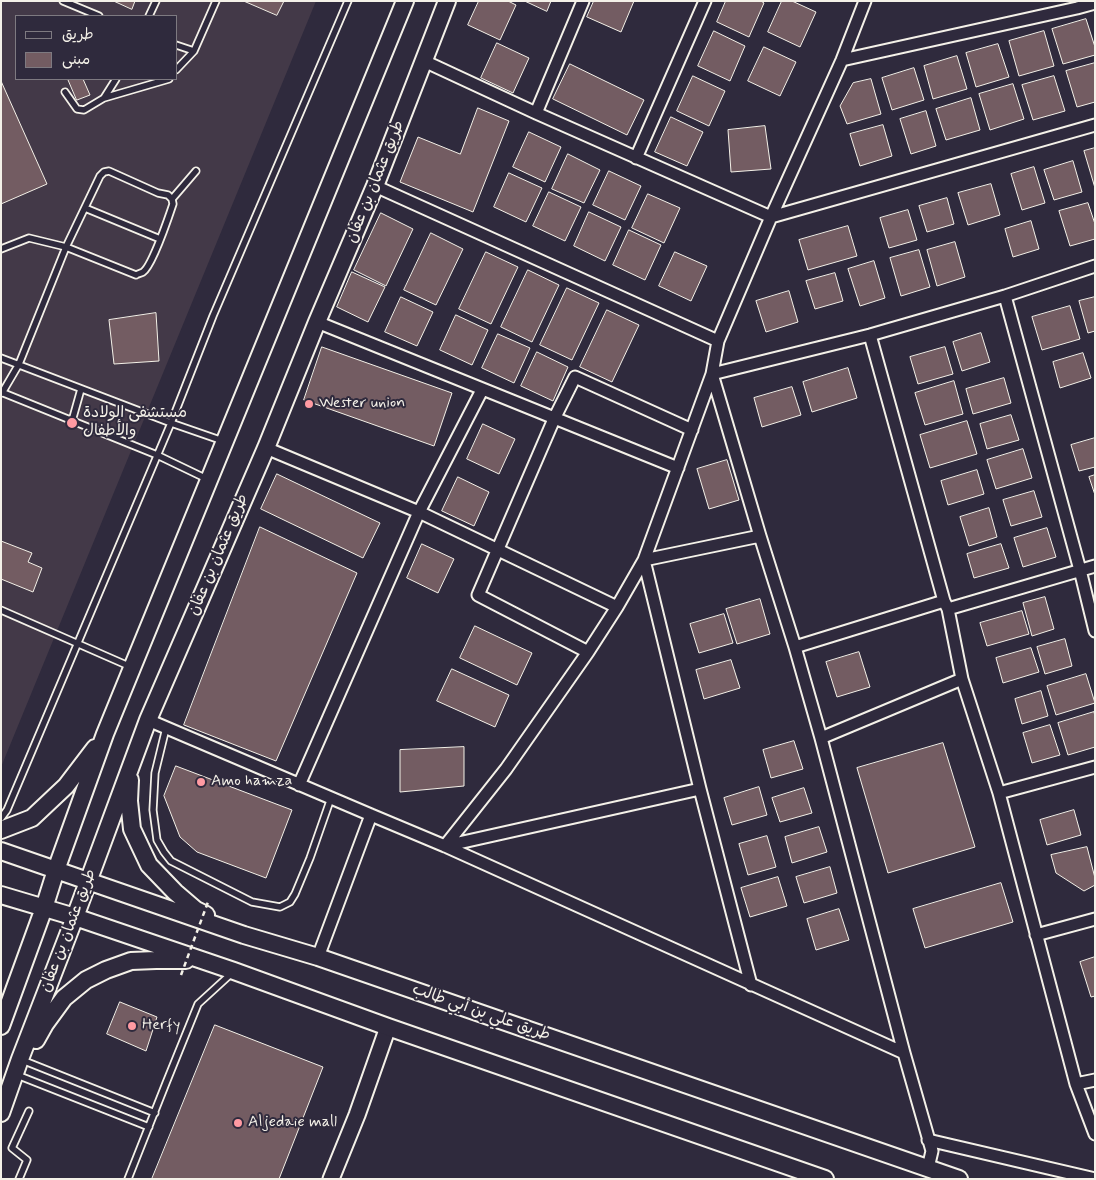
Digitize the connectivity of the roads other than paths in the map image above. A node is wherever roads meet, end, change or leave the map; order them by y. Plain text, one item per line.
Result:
1 (63, 1) edge
2 (156, 1) edge
3 (216, 1) edge
4 (348, 1) edge
5 (405, 1) edge
6 (447, 1) edge
7 (583, 1) edge
8 (705, 1) edge
9 (865, 1) edge
10 (1095, 3) edge
11 (1076, 5) edge
12 (97, 15) edge
13 (149, 15) edge
14 (178, 46) edge
15 (194, 51) junction
16 (842, 60) junction
17 (424, 61) junction
18 (178, 68) edge
19 (115, 80) edge
20 (166, 80) edge
21 (65, 92) dead end
22 (104, 98) junction
23 (536, 113) junction
24 (1095, 125) edge
25 (636, 158) junction
26 (196, 171) dead end
27 (375, 186) junction
28 (172, 199) junction
29 (85, 208) junction
30 (771, 217) junction
31 (160, 240) junction
32 (66, 247) junction
33 (1, 249) edge
34 (1095, 266) edge
35 (1005, 296) junction
36 (317, 322) junction
37 (870, 335) junction
38 (718, 341) junction
39 (1, 358) edge
40 (19, 364) junction
41 (712, 374) junction
42 (81, 389) junction
43 (482, 390) junction
44 (2, 392) edge
45 (554, 418) junction
46 (72, 421) junction
47 (171, 423) junction
48 (692, 430) junction
49 (225, 441) junction
50 (266, 448) junction
51 (157, 455) junction
52 (678, 468) junction
53 (209, 480) junction
54 (419, 512) junction
55 (760, 536) junction
56 (497, 549) junction
57 (644, 560) junction
58 (1095, 566) edge
59 (1080, 570) junction
60 (946, 605) junction
61 (617, 607) junction
62 (1, 610) edge
63 (1095, 631) edge
64 (78, 644) junction
65 (795, 647) junction
66 (588, 652) junction
67 (133, 667) junction
68 (962, 680) junction
69 (148, 720) junction
70 (166, 728) junction
71 (105, 734) junction
72 (821, 738) junction
73 (131, 765) junction
74 (1095, 767) edge
75 (299, 785) junction
76 (700, 789) junction
77 (999, 793) junction
78 (331, 798) junction
79 (371, 814) junction
80 (1, 818) edge
81 (1, 830) edge
82 (445, 846) junction
83 (1, 851) edge
84 (56, 870) junction
85 (88, 881) junction
86 (1, 895) edge
87 (44, 908) junction
88 (75, 917) junction
89 (1095, 919) edge
90 (244, 934) junction
91 (1036, 935) junction
92 (318, 957) junction
93 (203, 961) junction
94 (234, 971) junction
95 (752, 985) junction
96 (1, 1026) edge
97 (388, 1027) junction
98 (41, 1028) junction
99 (904, 1053) junction
100 (17, 1066) junction
101 (1095, 1080) edge
102 (1076, 1084) junction
103 (28, 1111) dead end
104 (1, 1113) edge
105 (155, 1113) junction
106 (149, 1127) junction
107 (1095, 1134) edge
108 (928, 1140) junction
109 (928, 1168) junction
110 (19, 1179) edge
111 (128, 1179) edge
112 (331, 1179) edge
113 (825, 1179) edge
114 (959, 1179) edge
115 (1095, 1179) edge

1 - 12 lane
2 - 13 lane
3 - 15 lane
4 - 47 lane
5 - 49 main road, طريق عثمان بن عفان
6 - 17 main road, طريق عثمان بن عفان
7 - 23 street
8 - 25 street
9 - 16 street
10 - 11 street
11 - 16 street
14 - 15 lane
15 - 18 lane
16 - 30 street
17 - 23 street
17 - 27 main road, طريق عثمان بن عفان
19 - 22 lane
20 - 22 lane
21 - 22 lane
23 - 25 street
24 - 30 street
25 - 30 street
26 - 28 lane
27 - 36 main road, طريق عثمان بن عفان
27 - 38 street
28 - 29 lane
28 - 31 lane
29 - 31 lane
29 - 32 lane
30 - 38 street
31 - 32 lane
32 - 33 lane
32 - 40 lane
34 - 35 street
35 - 37 street
35 - 59 street
36 - 43 street
36 - 50 main road, طريق عثمان بن عفان
37 - 41 street
37 - 60 street
38 - 41 street
39 - 40 lane
40 - 42 lane
40 - 44 lane
41 - 48 street
41 - 55 street
42 - 46 lane
42 - 47 lane
43 - 45 street
43 - 54 street
44 - 46 lane
45 - 48 street
45 - 52 street
45 - 56 street
46 - 51 lane
47 - 49 lane
47 - 51 lane
48 - 52 street
49 - 53 main road, طريق عثمان بن عفان
50 - 54 street
50 - 69 main road, طريق عثمان بن عفان
51 - 53 lane
51 - 64 lane
52 - 57 street
53 - 67 main road, طريق عثمان بن عفان
54 - 56 street
54 - 75 street
55 - 57 street
55 - 65 street
56 - 61 street
56 - 66 street
57 - 61 street
57 - 76 street
58 - 59 street
59 - 60 street
59 - 63 street
60 - 65 street
60 - 68 street
61 - 66 street
62 - 64 lane
64 - 67 lane
64 - 80 lane
65 - 72 street
66 - 82 street
67 - 71 main road, طريق عثمان بن عفان
68 - 72 street
68 - 77 street
69 - 70 street
69 - 73 main road, طريق عثمان بن عفان
70 - 75 street
70 - 78 lane
71 - 81 main road
71 - 84 main road, طريق عثمان بن عفان
72 - 99 street
73 - 85 main road, طريق عثمان بن عفان
73 - 90 main road
74 - 77 street
75 - 78 street
76 - 82 street
76 - 95 street
77 - 91 street
78 - 79 street
79 - 82 street
79 - 92 street
82 - 95 street
83 - 84 main road, طريق علي بن أبي طالب
84 - 85 main road, طريق علي بن أبي طالب
84 - 87 main road, طريق عثمان بن عفان
85 - 88 main road, طريق عثمان بن عفان
85 - 90 main road, طريق علي بن أبي طالب
86 - 87 main road
87 - 88 main road
87 - 96 main road, طريق عثمان بن عفان
88 - 93 main road
88 - 98 main road, طريق عثمان بن عفان
89 - 91 street
90 - 92 main road, طريق علي بن أبي طالب
91 - 102 street
92 - 109 main road, طريق علي بن أبي طالب
93 - 94 main road
93 - 98 main road
94 - 97 main road
94 - 105 lane
95 - 99 street
97 - 112 street
97 - 113 main road
98 - 100 main road, طريق عثمان بن عفان
99 - 108 street
100 - 104 main road, طريق عثمان بن عفان
100 - 105 lane
100 - 106 lane
101 - 102 street
102 - 107 street
103 - 110 lane
105 - 106 lane
106 - 111 lane
108 - 109 street
108 - 115 street
109 - 114 main road, طريق علي بن أبي طالب

